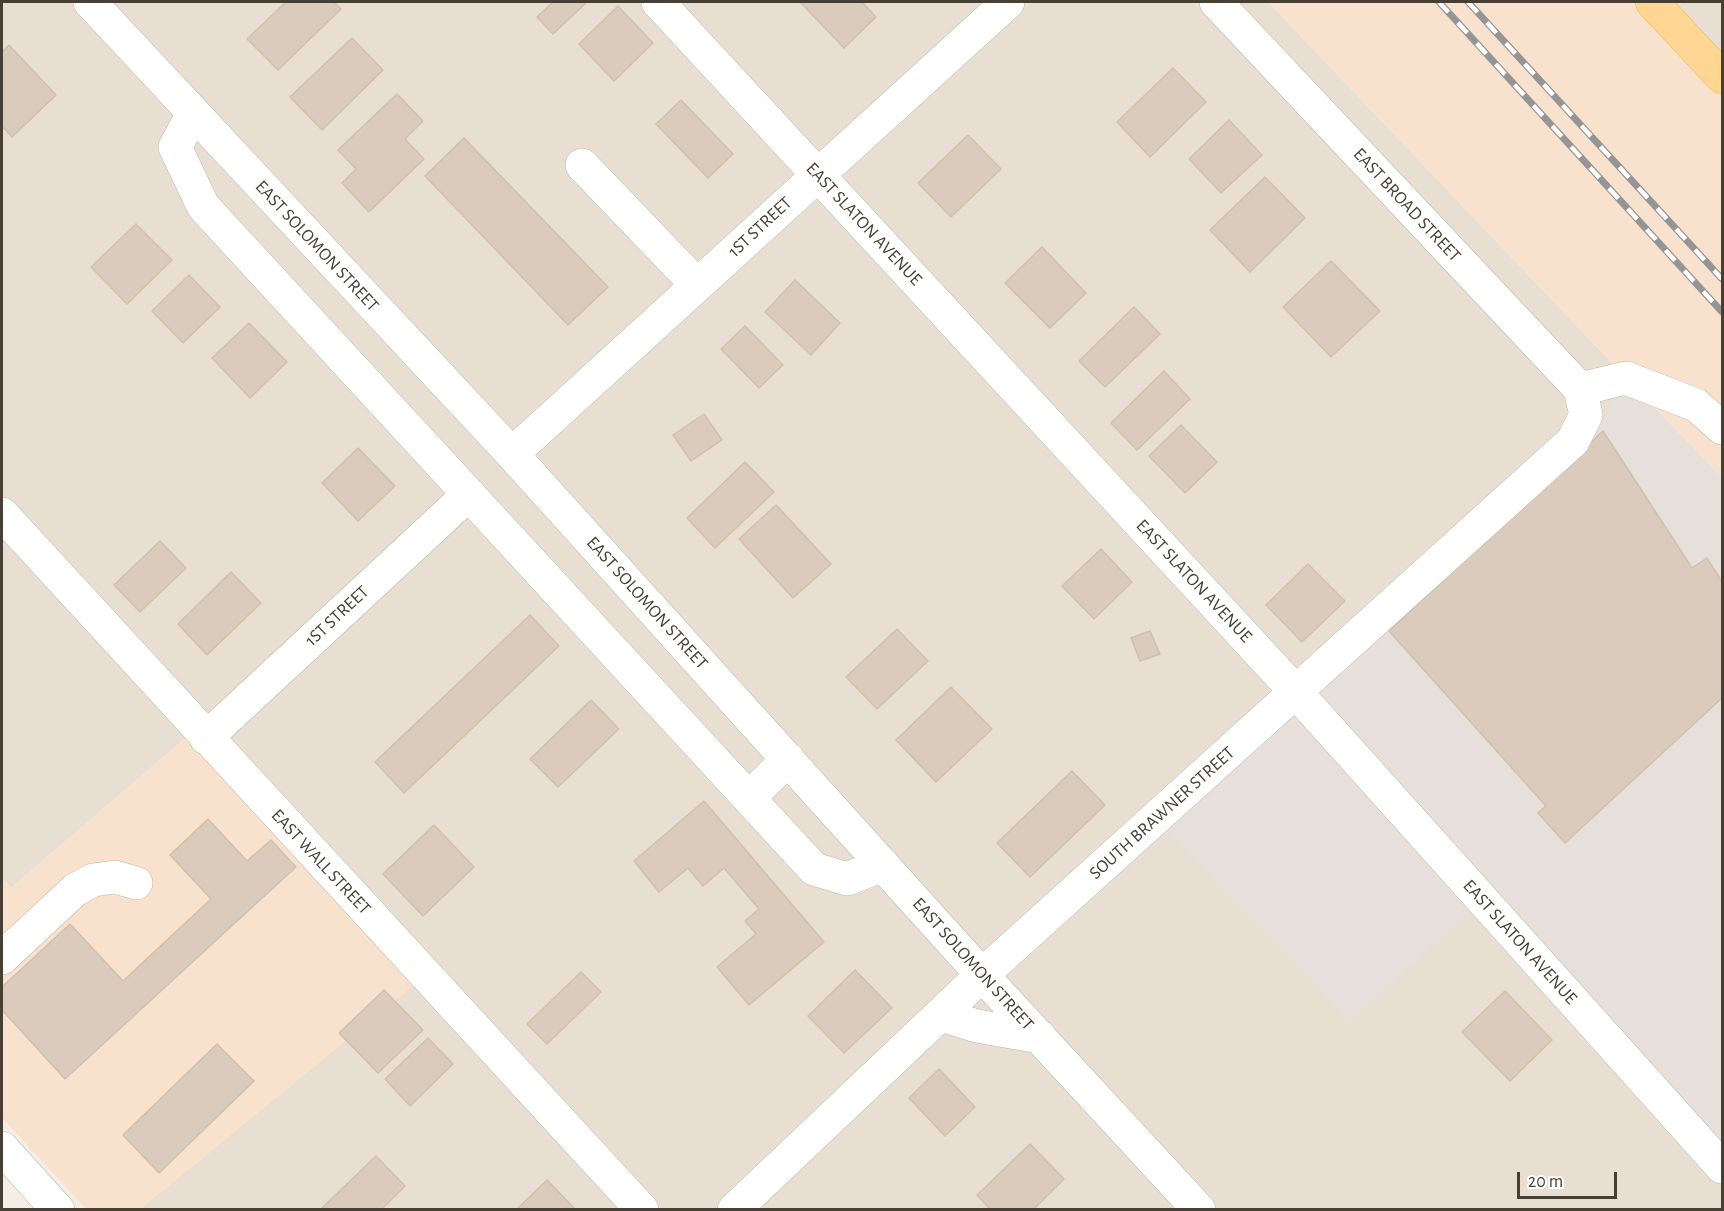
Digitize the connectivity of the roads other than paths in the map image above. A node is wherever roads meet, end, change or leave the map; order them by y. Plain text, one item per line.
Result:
1 (90, 2) edge
2 (658, 2) edge
3 (1008, 2) edge
4 (1216, 2) edge
5 (1652, 2) edge
6 (1722, 78) edge
7 (193, 114) junction
8 (582, 165) dead end
9 (818, 174) junction
10 (697, 285) junction
11 (1583, 402) junction
12 (1722, 428) edge
13 (513, 454) junction
14 (469, 494) junction
15 (2, 514) edge
16 (1295, 691) junction
17 (206, 738) junction
18 (788, 759) junction
19 (749, 798) junction
20 (883, 866) junction
21 (136, 883) dead end
22 (2, 958) edge
23 (982, 975) junction
24 (941, 1014) junction
25 (1040, 1037) junction
26 (2, 1148) edge
27 (1722, 1167) edge
28 (43, 1205) edge
29 (642, 1209) edge
30 (735, 1209) edge
31 (1199, 1209) edge

1 - 7 street, EAST SOLOMON STREET
2 - 9 street, EAST SLATON AVENUE
3 - 9 street, 1ST STREET
4 - 11 street, EAST BROAD STREET
5 - 6 main road
7 - 13 street, EAST SOLOMON STREET
7 - 14 street
8 - 10 street
9 - 10 street, 1ST STREET
9 - 16 street, EAST SLATON AVENUE
10 - 13 street, 1ST STREET
11 - 12 street
11 - 16 street, SOUTH BRAWNER STREET
13 - 18 street, EAST SOLOMON STREET
14 - 17 street, 1ST STREET
14 - 19 street
15 - 17 street, EAST WALL STREET
16 - 23 street, SOUTH BRAWNER STREET
16 - 27 street, EAST SLATON AVENUE
17 - 29 street, EAST WALL STREET
18 - 19 street
18 - 20 street, EAST SOLOMON STREET
19 - 20 street
20 - 23 street, EAST SOLOMON STREET
21 - 22 street
23 - 24 street, SOUTH BRAWNER STREET
23 - 25 street, EAST SOLOMON STREET
24 - 25 street
24 - 30 street, SOUTH BRAWNER STREET
25 - 31 street, EAST SOLOMON STREET
26 - 28 street

